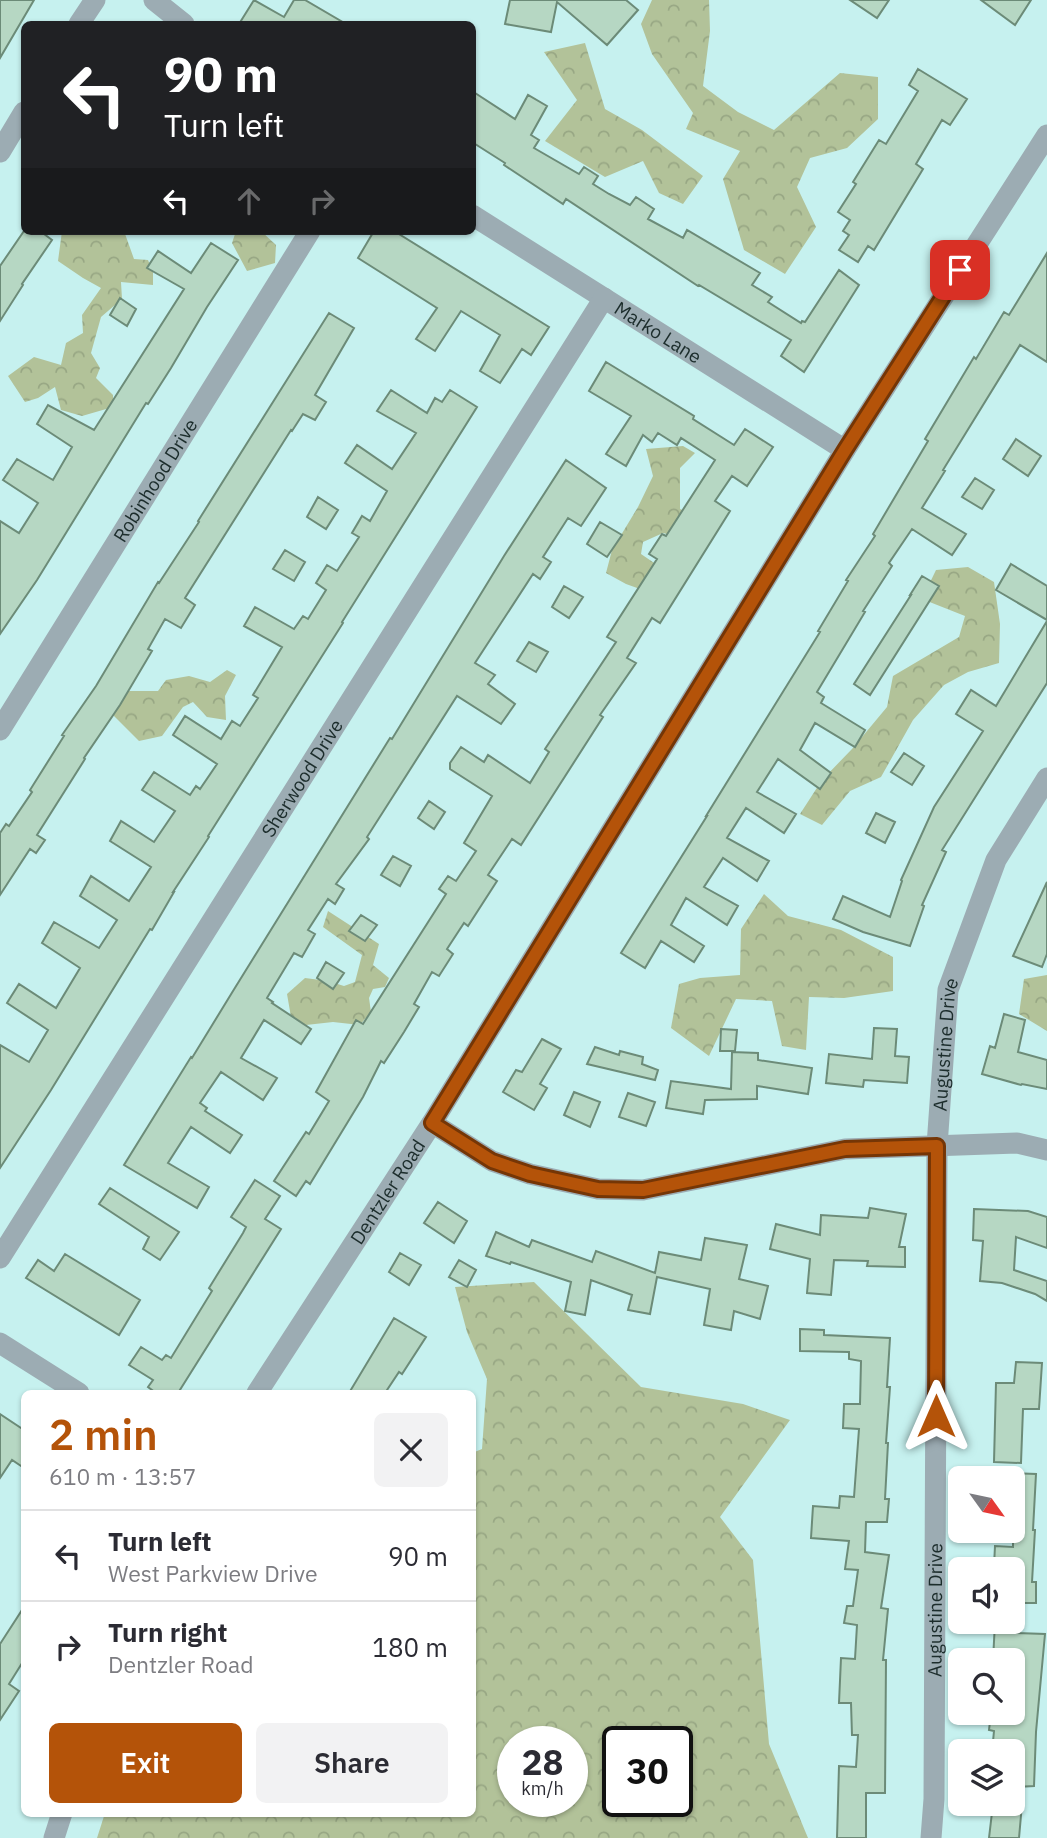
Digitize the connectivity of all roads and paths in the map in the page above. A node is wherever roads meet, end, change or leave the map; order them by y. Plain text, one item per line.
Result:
1 (95, 0) edge
2 (154, 0) edge
3 (81, 21) edge
4 (180, 21) edge
5 (21, 117) edge
6 (1047, 135) edge
7 (0, 152) edge
8 (476, 218) edge
9 (308, 235) edge
10 (604, 298) junction
11 (845, 450) junction
12 (0, 730) edge
13 (1047, 778) edge
14 (432, 1123) junction
15 (937, 1146) junction
16 (1047, 1150) edge
17 (0, 1258) edge
18 (0, 1343) edge
19 (74, 1390) edge
20 (259, 1390) edge
21 (61, 1817) edge
22 (54, 1838) edge
23 (930, 1838) edge

1 - 3 street
2 - 4 street
5 - 7 street
6 - 11 street, Dentzler Road
8 - 10 street, Marko Lane
9 - 12 street, Robinhood Drive
10 - 11 street, Marko Lane
10 - 17 street, Sherwood Drive
11 - 14 street, Dentzler Road
13 - 15 street, Augustine Drive
14 - 15 street
14 - 20 street, Dentzler Road
15 - 16 street
15 - 23 street, Augustine Drive
18 - 19 street
21 - 22 street

